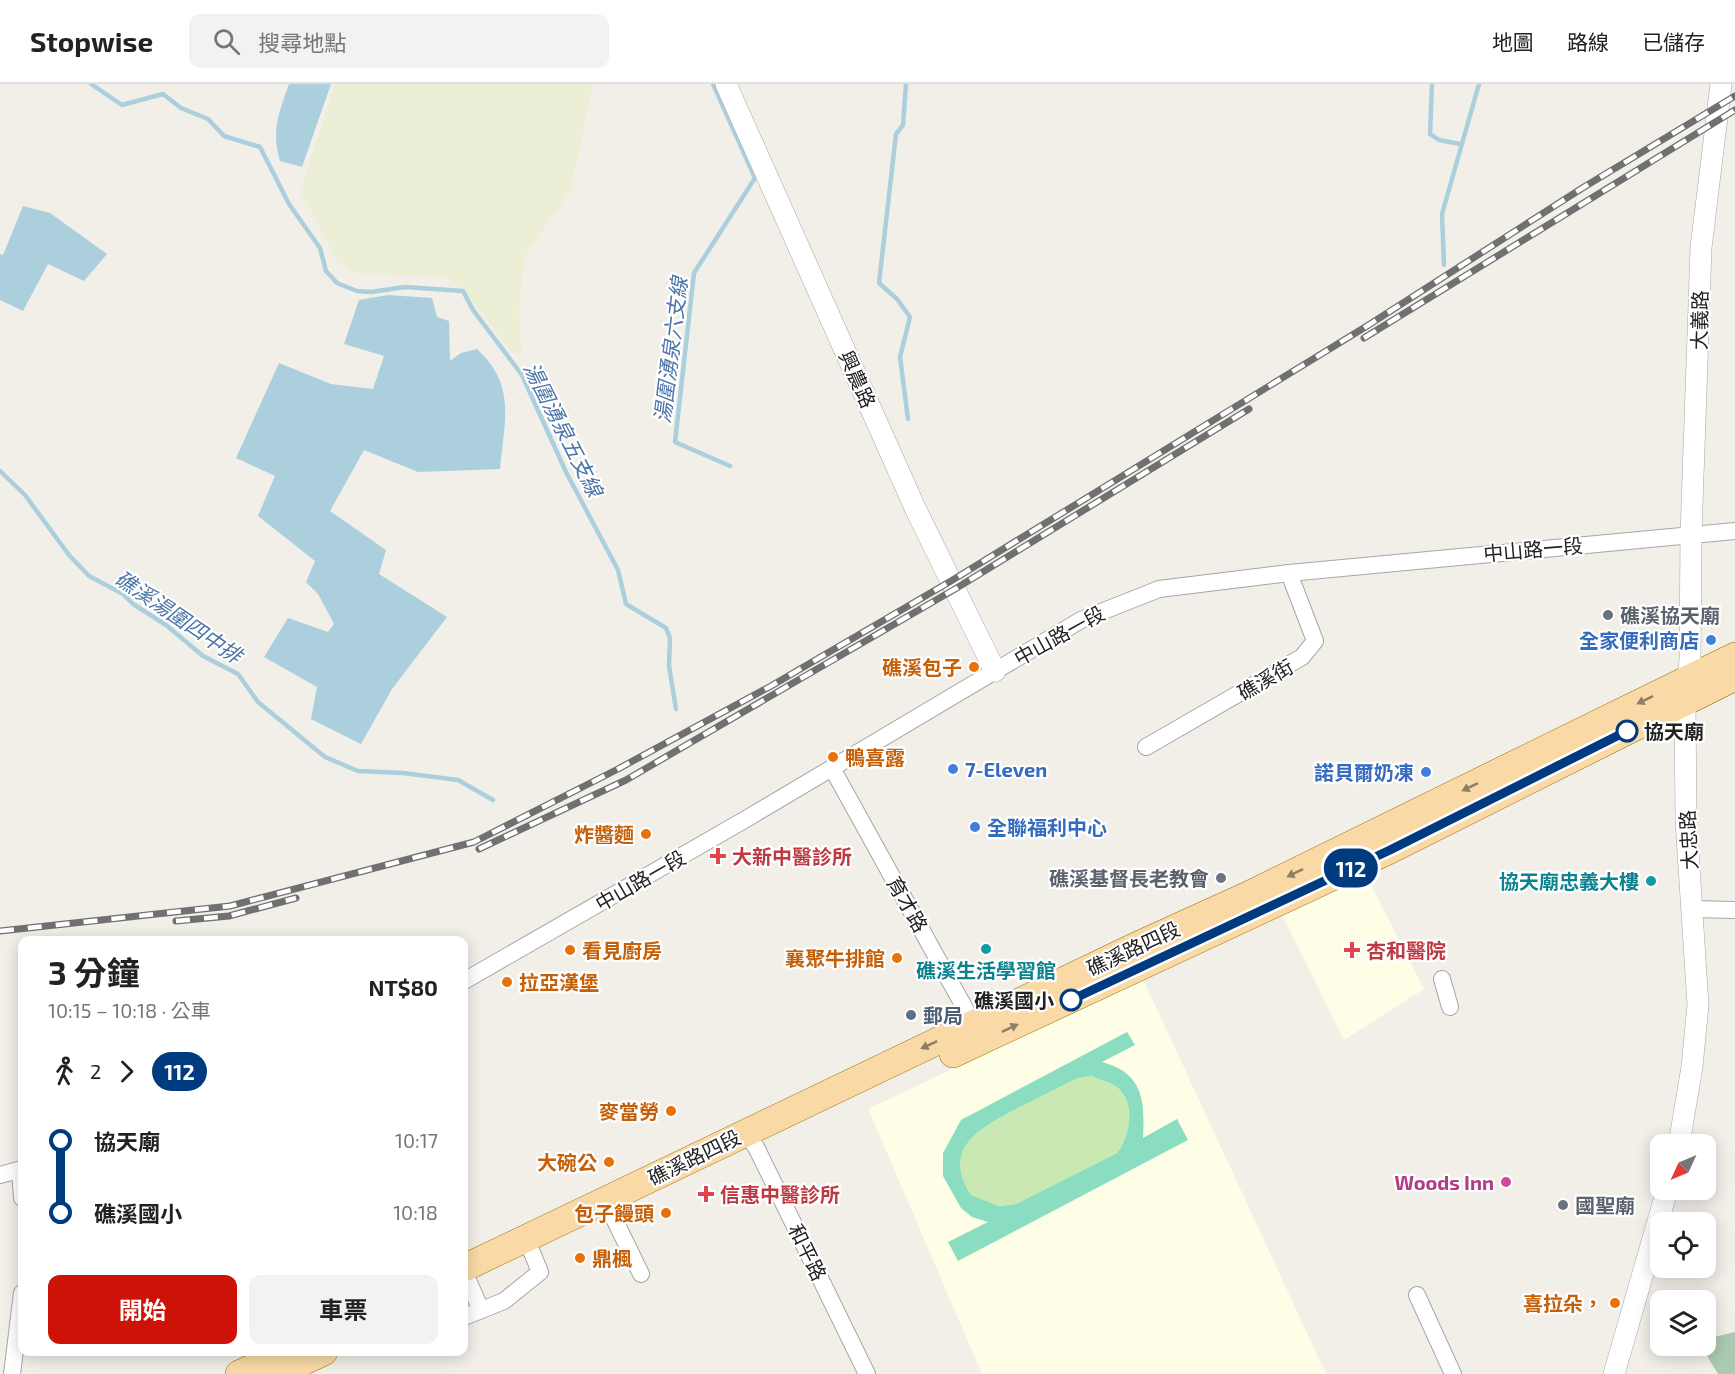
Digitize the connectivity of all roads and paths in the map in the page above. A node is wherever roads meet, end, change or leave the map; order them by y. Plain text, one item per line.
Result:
1 (726, 84) edge
2 (1721, 84) edge
3 (1735, 531) edge
4 (1691, 534) junction
5 (1289, 573) junction
6 (1735, 656) edge
7 (995, 671) junction
8 (1735, 677) edge
9 (1686, 691) junction
10 (1146, 747) dead end
11 (832, 768) junction
12 (1692, 909) junction
13 (1735, 910) edge
14 (468, 979) edge
15 (1442, 979) dead end
16 (1450, 1007) dead end
17 (978, 1032) junction
18 (1681, 1134) edge
19 (750, 1140) junction
20 (18, 1170) edge
21 (0, 1175) edge
22 (1663, 1200) edge
23 (609, 1207) junction
24 (529, 1246) junction
25 (641, 1274) dead end
26 (468, 1276) edge
27 (468, 1283) edge
28 (1417, 1295) dead end
29 (481, 1310) junction
30 (468, 1315) edge
31 (18, 1346) edge
32 (308, 1356) edge
33 (281, 1363) edge
34 (12, 1374) edge
35 (239, 1374) edge
36 (867, 1374) edge
37 (1453, 1374) edge
38 (1614, 1374) edge

1 - 7 street, 興農路
2 - 4 street, 大義路
3 - 4 street, 中山路一段
4 - 5 street, 中山路一段
4 - 9 street, 大忠路
5 - 7 street, 中山路一段
5 - 10 street, 礁溪街
6 - 9 main road, 礁溪路四段
7 - 11 street, 中山路一段
8 - 9 main road, 礁溪路四段
9 - 12 street, 大忠路
9 - 17 main road, 礁溪路四段
11 - 14 street, 中山路一段
11 - 17 street, 育才路
12 - 13 street
12 - 18 street, 大忠路
15 - 16 street
17 - 19 main road, 礁溪路四段
19 - 23 main road, 礁溪路四段
19 - 36 street, 和平路
20 - 21 street
22 - 38 street
23 - 24 main road, 礁溪路四段
23 - 25 street
24 - 26 main road, 礁溪路四段
24 - 29 street
27 - 29 street
28 - 37 street
29 - 30 street
31 - 34 street
32 - 33 main road
33 - 35 main road

